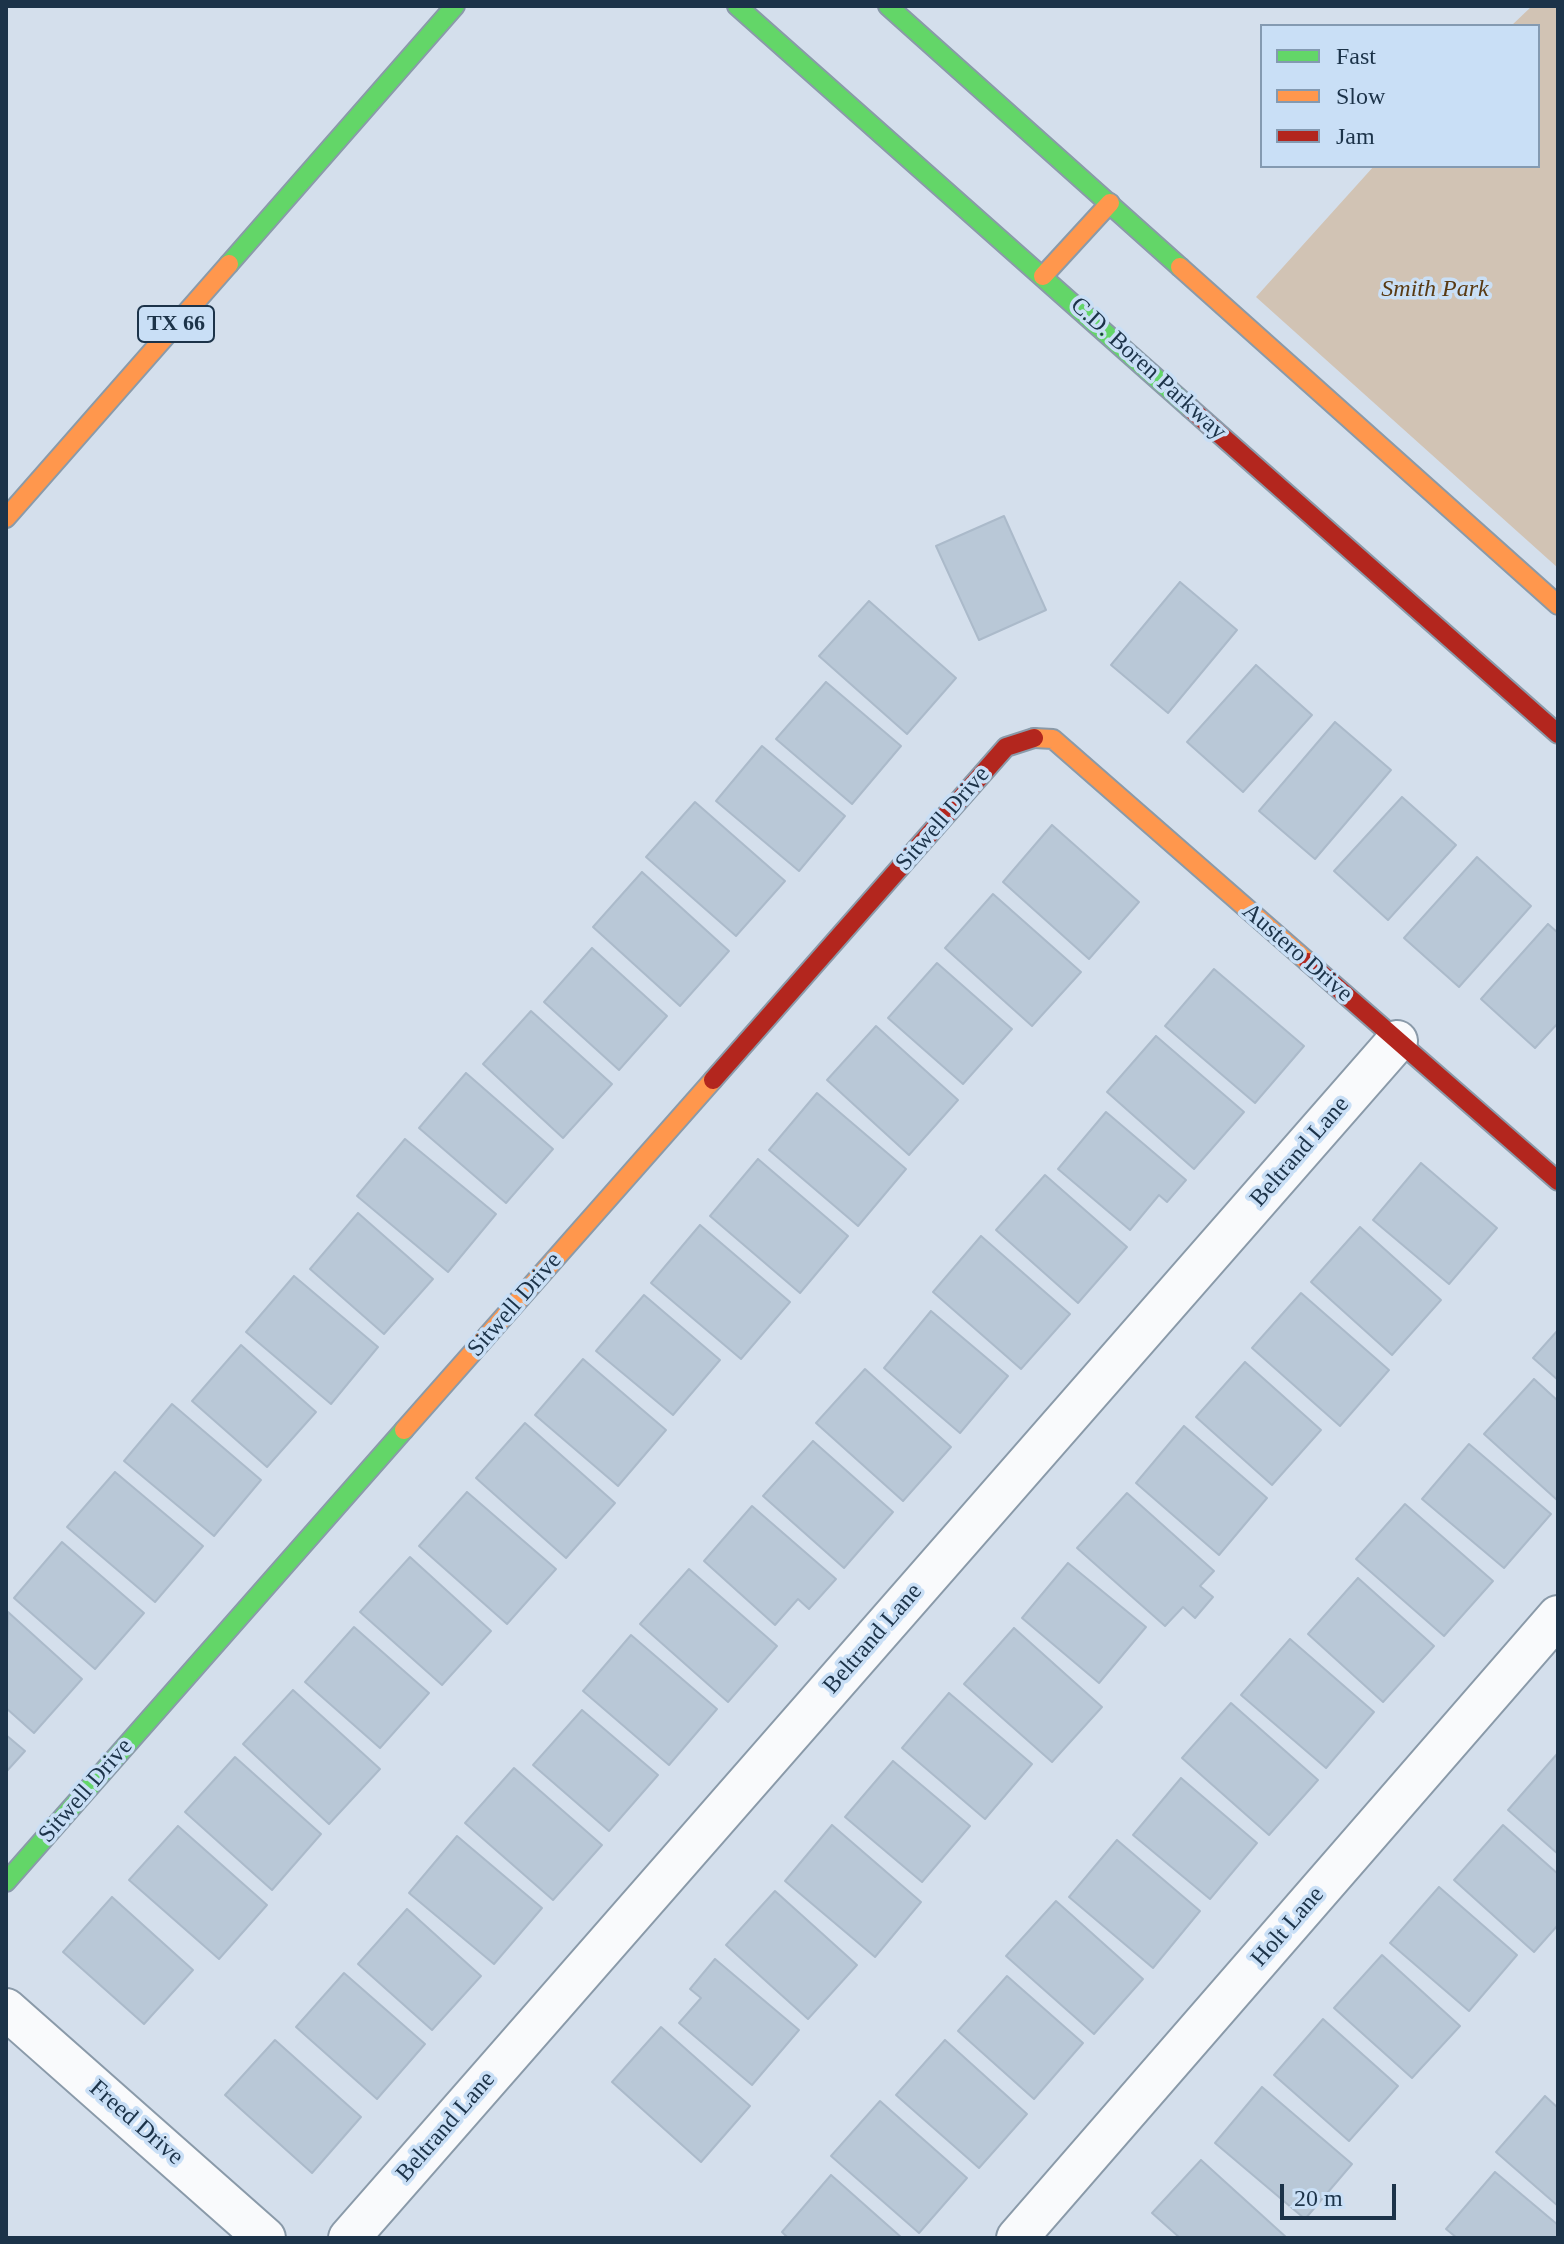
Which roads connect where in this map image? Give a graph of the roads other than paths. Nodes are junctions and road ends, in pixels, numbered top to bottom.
1 (455, 6) edge
2 (737, 6) edge
3 (888, 6) edge
4 (1110, 203) junction
5 (1043, 276) junction
6 (6, 518) edge
7 (1558, 605) edge
8 (1558, 734) edge
9 (1030, 738) joint
10 (1397, 1041) junction
11 (1558, 1181) edge
12 (1558, 1616) edge
13 (6, 1882) edge
14 (6, 2009) edge
15 (1035, 2232) edge
16 (265, 2238) edge
17 (349, 2238) edge

1 - 6 street, TX 66
2 - 5 street, C.D. Boren Parkway
3 - 4 street
4 - 5 street
4 - 7 street
5 - 8 street, C.D. Boren Parkway
9 - 10 street, Austero Drive
9 - 13 street, Sitwell Drive
10 - 11 street, Austero Drive
10 - 17 street, Beltrand Lane
12 - 15 street, Holt Lane
14 - 16 street, Freed Drive

